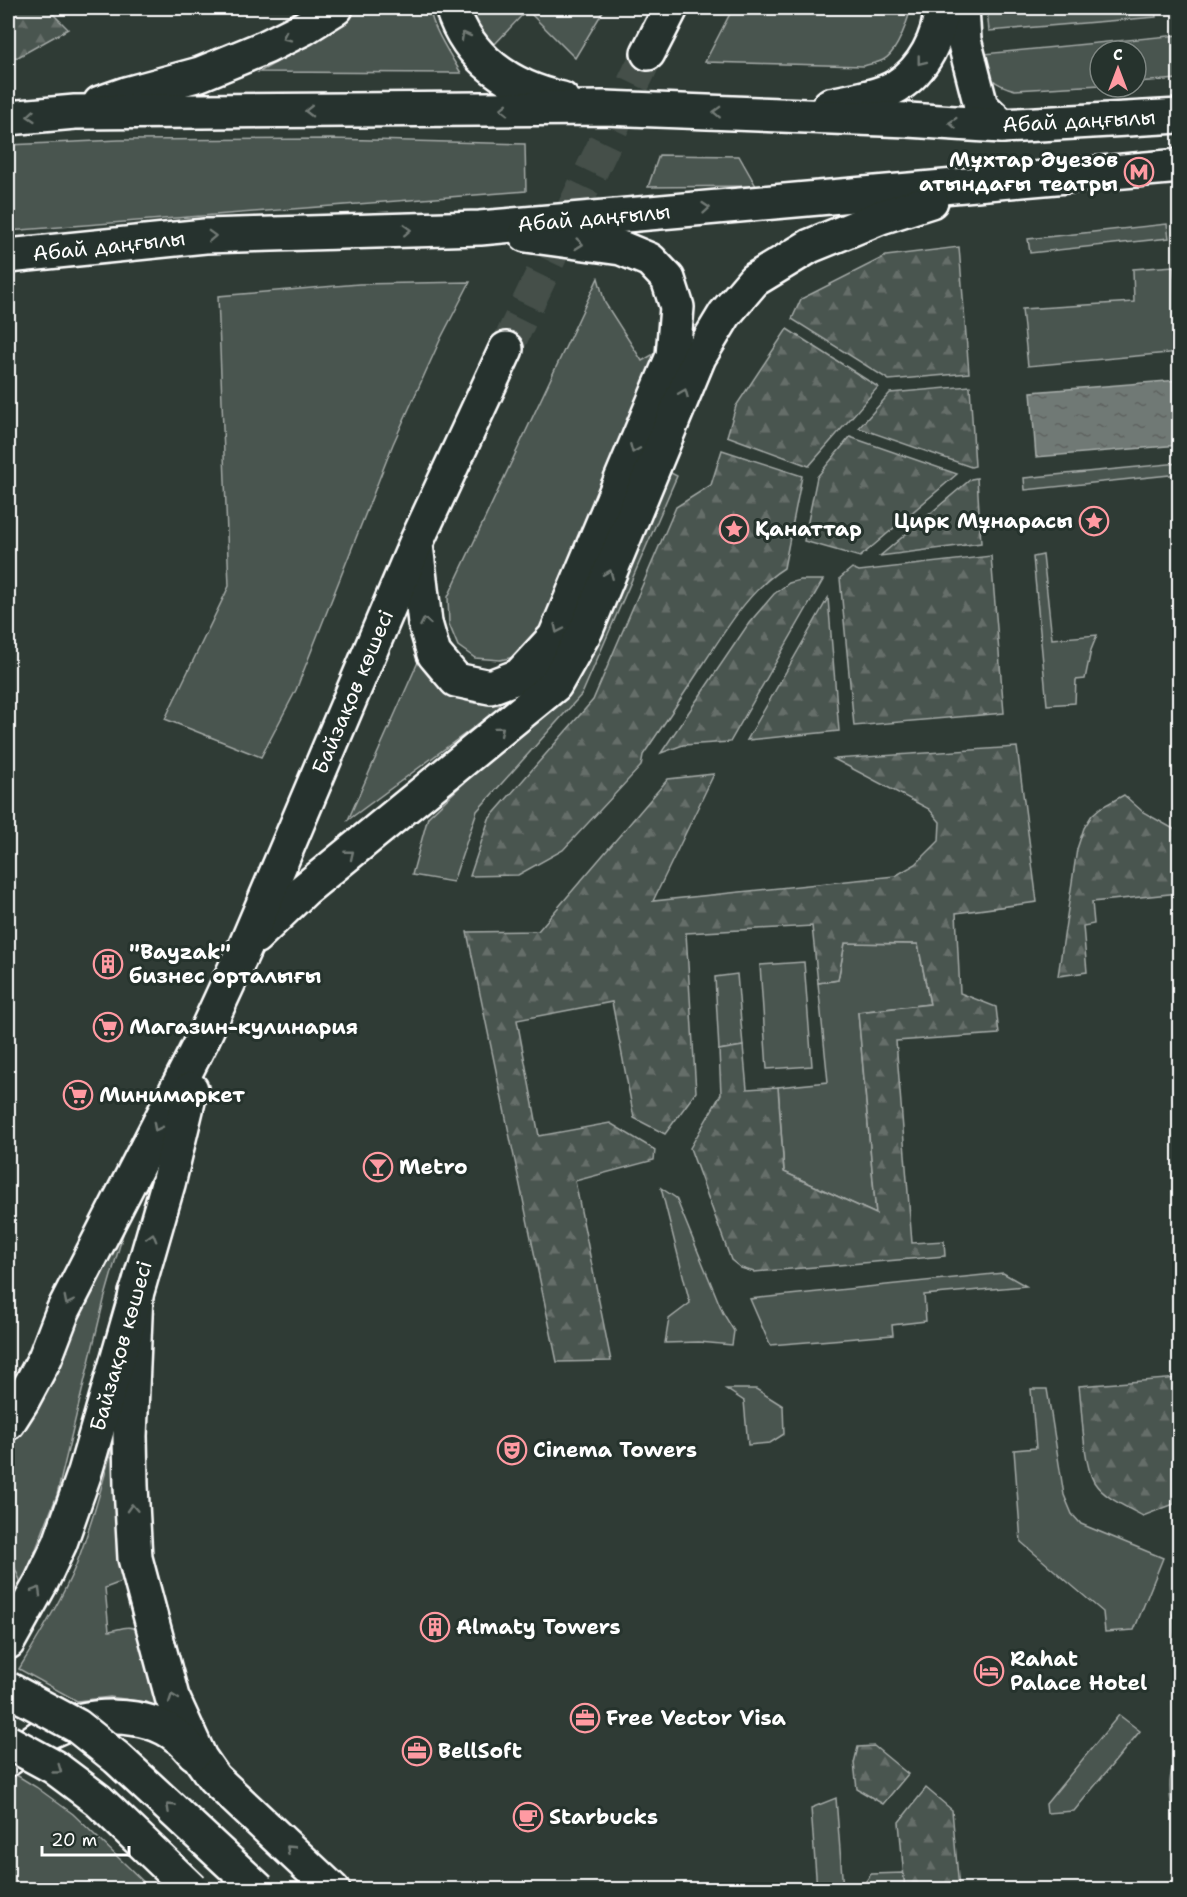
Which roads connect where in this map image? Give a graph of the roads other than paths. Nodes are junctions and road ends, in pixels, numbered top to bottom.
1 (452, 8) edge
2 (671, 8) edge
3 (941, 8) edge
4 (962, 8) edge
5 (334, 9) edge
6 (648, 53) tunnel mouth
7 (605, 108) junction
8 (75, 112) junction
9 (752, 113) junction
10 (1179, 116) edge
11 (8, 118) edge
12 (1002, 126) junction
13 (1179, 166) edge
14 (972, 185) junction
15 (480, 228) junction
16 (8, 256) edge
17 (506, 349) tunnel mouth
18 (416, 543) junction
19 (245, 946) junction
20 (203, 1038) junction
21 (136, 1293) junction
22 (8, 1423) edge
23 (8, 1642) edge
24 (8, 1689) edge
25 (8, 1742) edge
26 (200, 1758) junction
27 (8, 1759) edge
28 (192, 1890) edge
29 (259, 1890) edge
30 (333, 1890) edge

7 -> 1 main road
2 - 6 main road
3 -> 9 main road
4 - 12 main road
5 -> 8 main road
7 -> 8 main road, Абай даңғылы
9 -> 7 main road, Абай даңғылы
8 -> 11 main road, Абай даңғылы
12 -> 9 main road, Абай даңғылы
10 - 12 main road, Абай даңғылы
13 - 14 main road, Абай даңғылы
15 -> 14 main road, Абай даңғылы
19 -> 14 main road
16 -> 15 main road, Абай даңғылы
15 -> 18 main road
17 - 18 main road, Байзақов көшесі
18 - 19 main road, Байзақов көшесі
19 - 20 main road, Байзақов көшесі
21 -> 20 main road, Байзақов көшесі
20 -> 22 main road, Байзақов көшесі
23 -> 21 main road, Байзақов көшесі
26 -> 21 main road
29 -> 24 main road, bridge
25 -> 28 main road, bridge
26 - 27 main road
30 -> 26 main road

